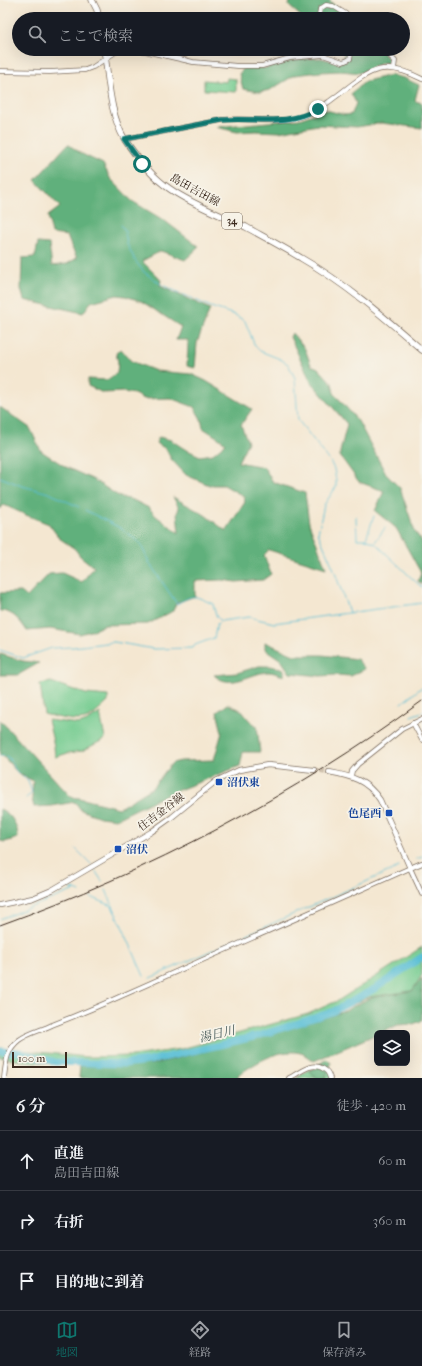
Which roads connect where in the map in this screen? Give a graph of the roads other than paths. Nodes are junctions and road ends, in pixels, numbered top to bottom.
1 (92, 0) edge
2 (97, 12) edge
3 (320, 12) edge
4 (343, 12) edge
5 (109, 56) edge
6 (167, 56) edge
7 (312, 56) edge
8 (326, 56) edge
9 (350, 56) edge
10 (390, 56) edge
11 (106, 58) junction
12 (394, 68) junction
13 (0, 71) edge
14 (422, 79) edge
15 (124, 139) junction
16 (422, 350) edge
17 (422, 718) edge
18 (413, 723) junction
19 (422, 740) edge
20 (314, 770) tunnel mouth
21 (329, 772) tunnel mouth
22 (350, 776) junction
23 (422, 863) edge
24 (410, 868) junction
25 (422, 894) edge
26 (0, 905) edge
27 (4, 1078) edge
28 (289, 1078) edge
29 (330, 1078) edge

1 - 2 main road
3 - 4 street
5 - 11 street
6 - 7 street
8 - 9 street
10 - 12 street
11 - 13 street
11 - 15 main road, 島田吉田線 / 34
12 - 14 street
12 - 15 street
15 - 16 main road, 島田吉田線 / 34
17 - 18 street
18 - 19 street
18 - 22 street
20 - 26 main road, 住吉金谷線
21 - 22 main road
22 - 24 main road
23 - 24 main road
24 - 25 street
24 - 27 street
28 - 29 street

